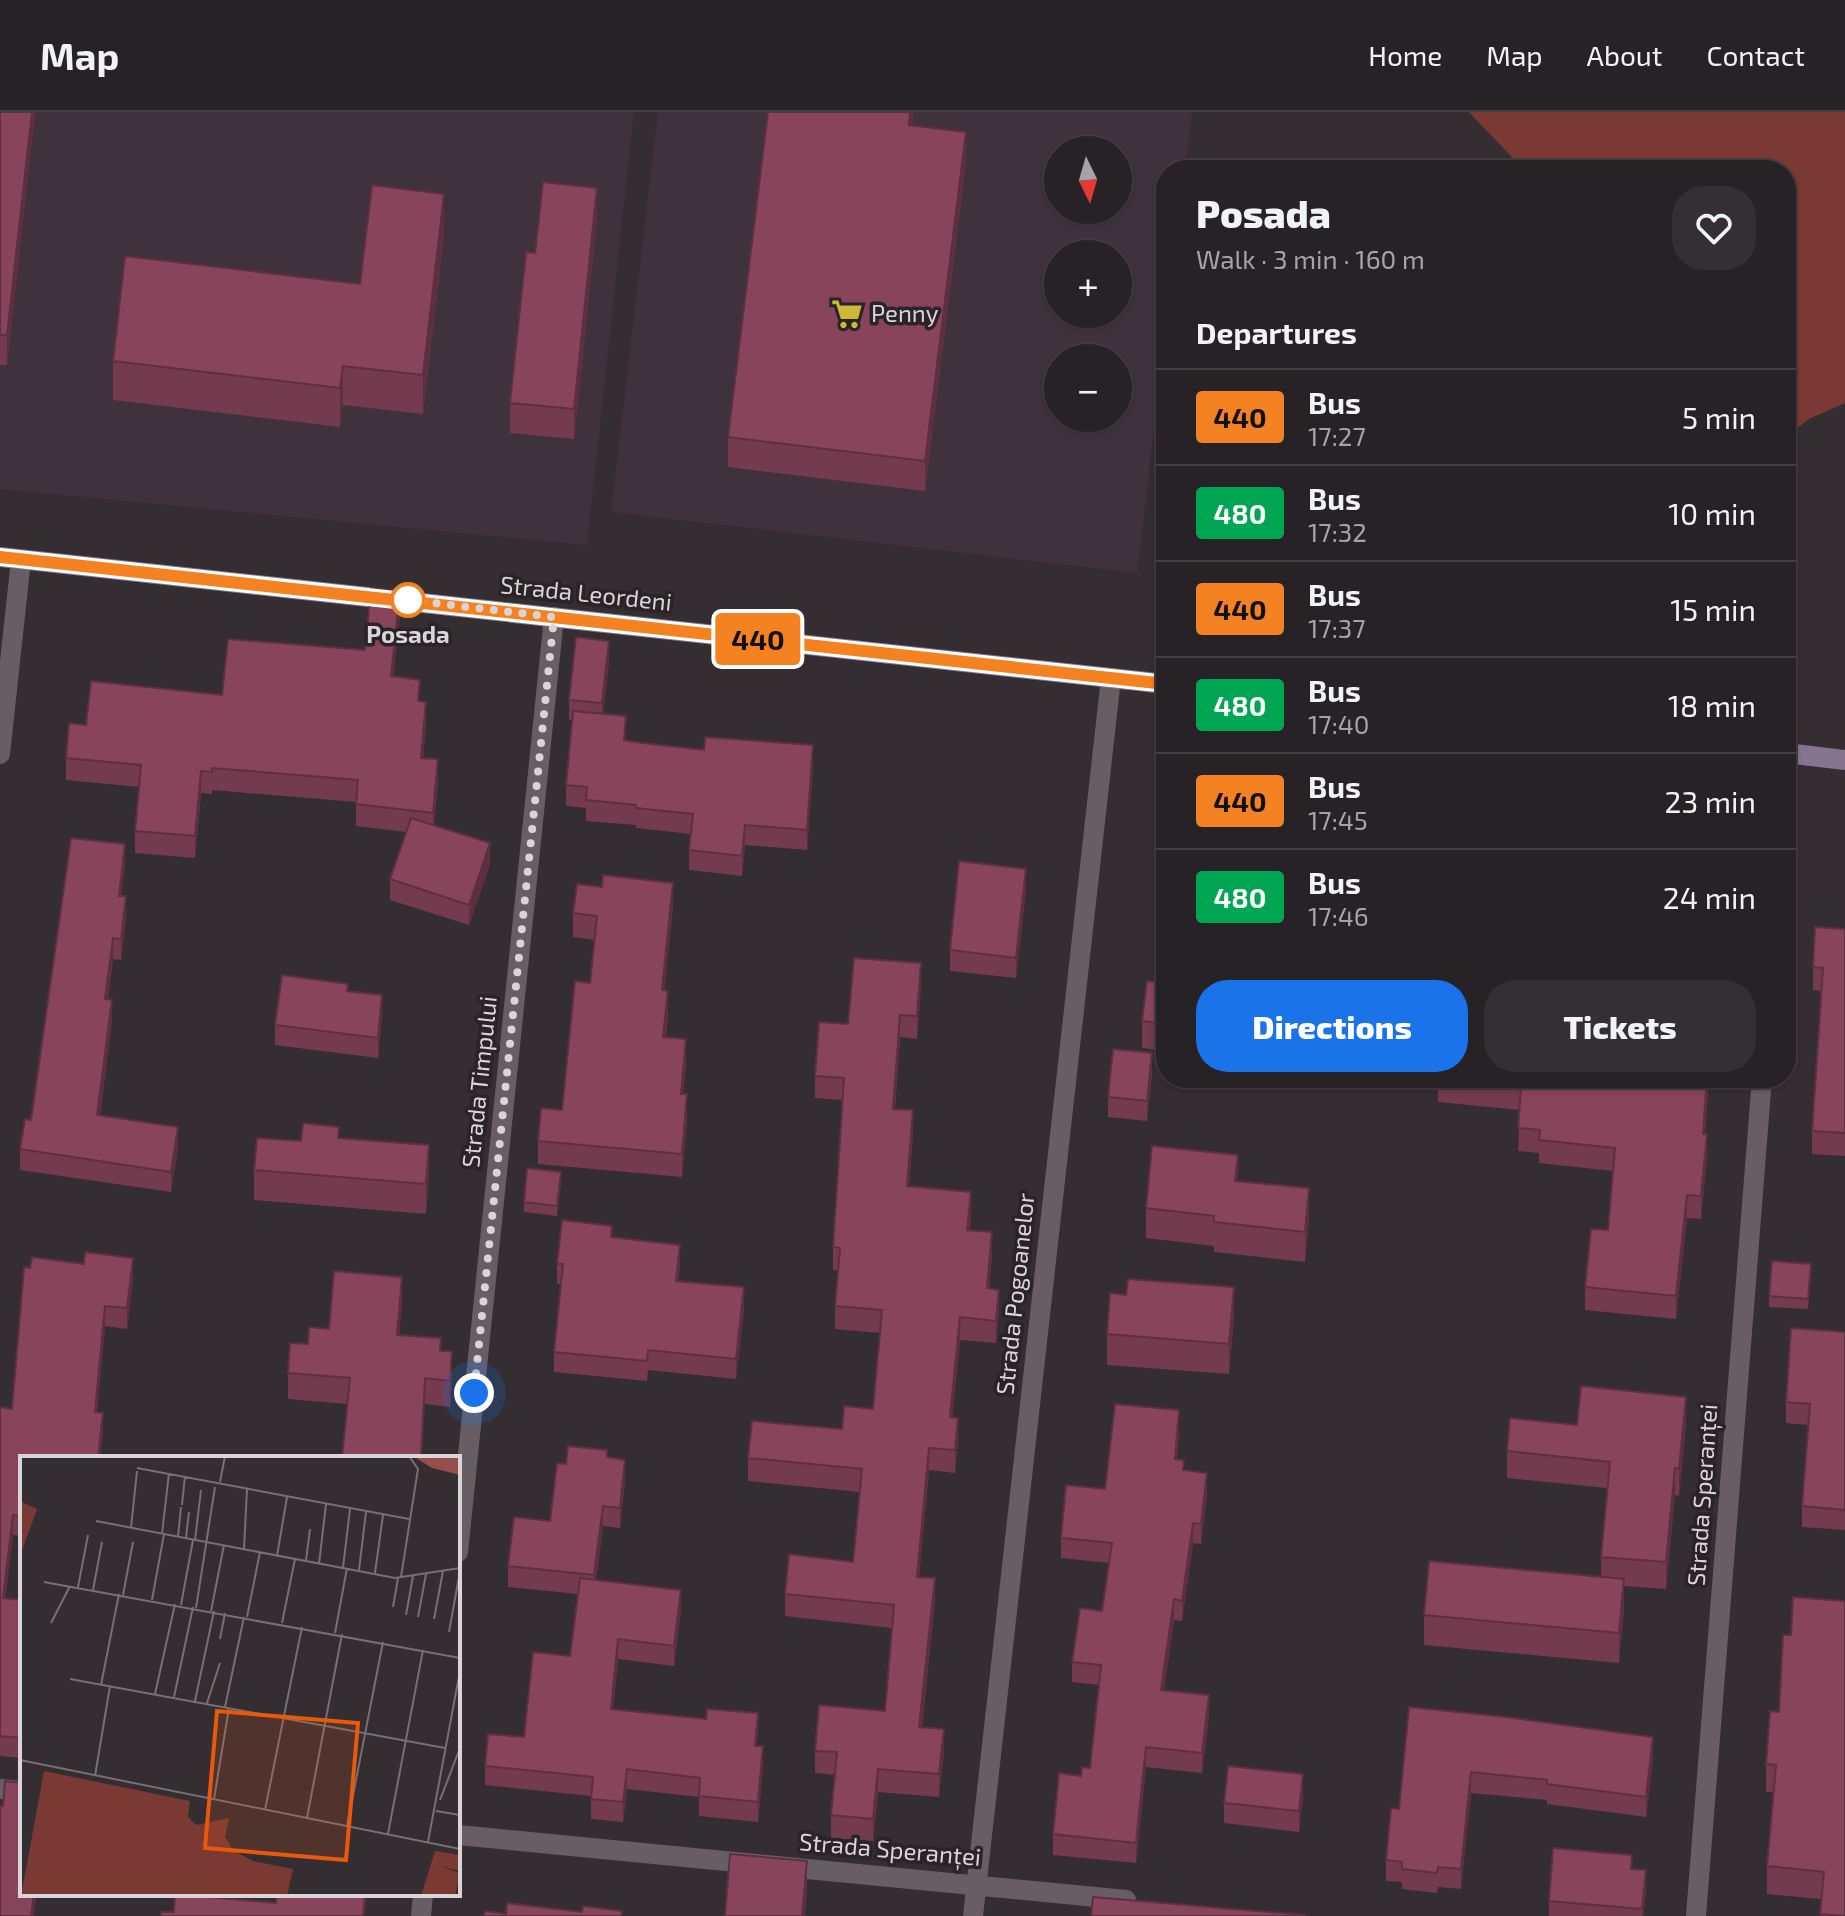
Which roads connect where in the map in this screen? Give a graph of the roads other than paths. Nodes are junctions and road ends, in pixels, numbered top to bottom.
1 (10, 558) edge
2 (554, 617) junction
3 (1111, 678) junction
4 (1156, 683) edge
5 (0, 754) edge
6 (1796, 755) edge
7 (1845, 760) edge
8 (1761, 1088) edge
9 (460, 1533) edge
10 (0, 1789) edge
11 (20, 1791) edge
12 (460, 1835) edge
13 (976, 1884) junction
14 (423, 1896) edge
15 (1146, 1902) edge
16 (421, 1916) edge
17 (973, 1916) edge
18 (1696, 1916) edge

1 - 2 main road, Strada Leordeni
1 - 5 street
2 - 3 main road, Strada Leordeni
2 - 9 street, Strada Timpului
3 - 4 main road, Strada Leordeni
3 - 13 street, Strada Pogoanelor
6 - 7 main road
8 - 18 street, Strada Speranței
10 - 11 street
12 - 13 street, Strada Speranței
13 - 15 street, Strada Speranței
13 - 17 street, Strada Pogoanelor
14 - 16 street

